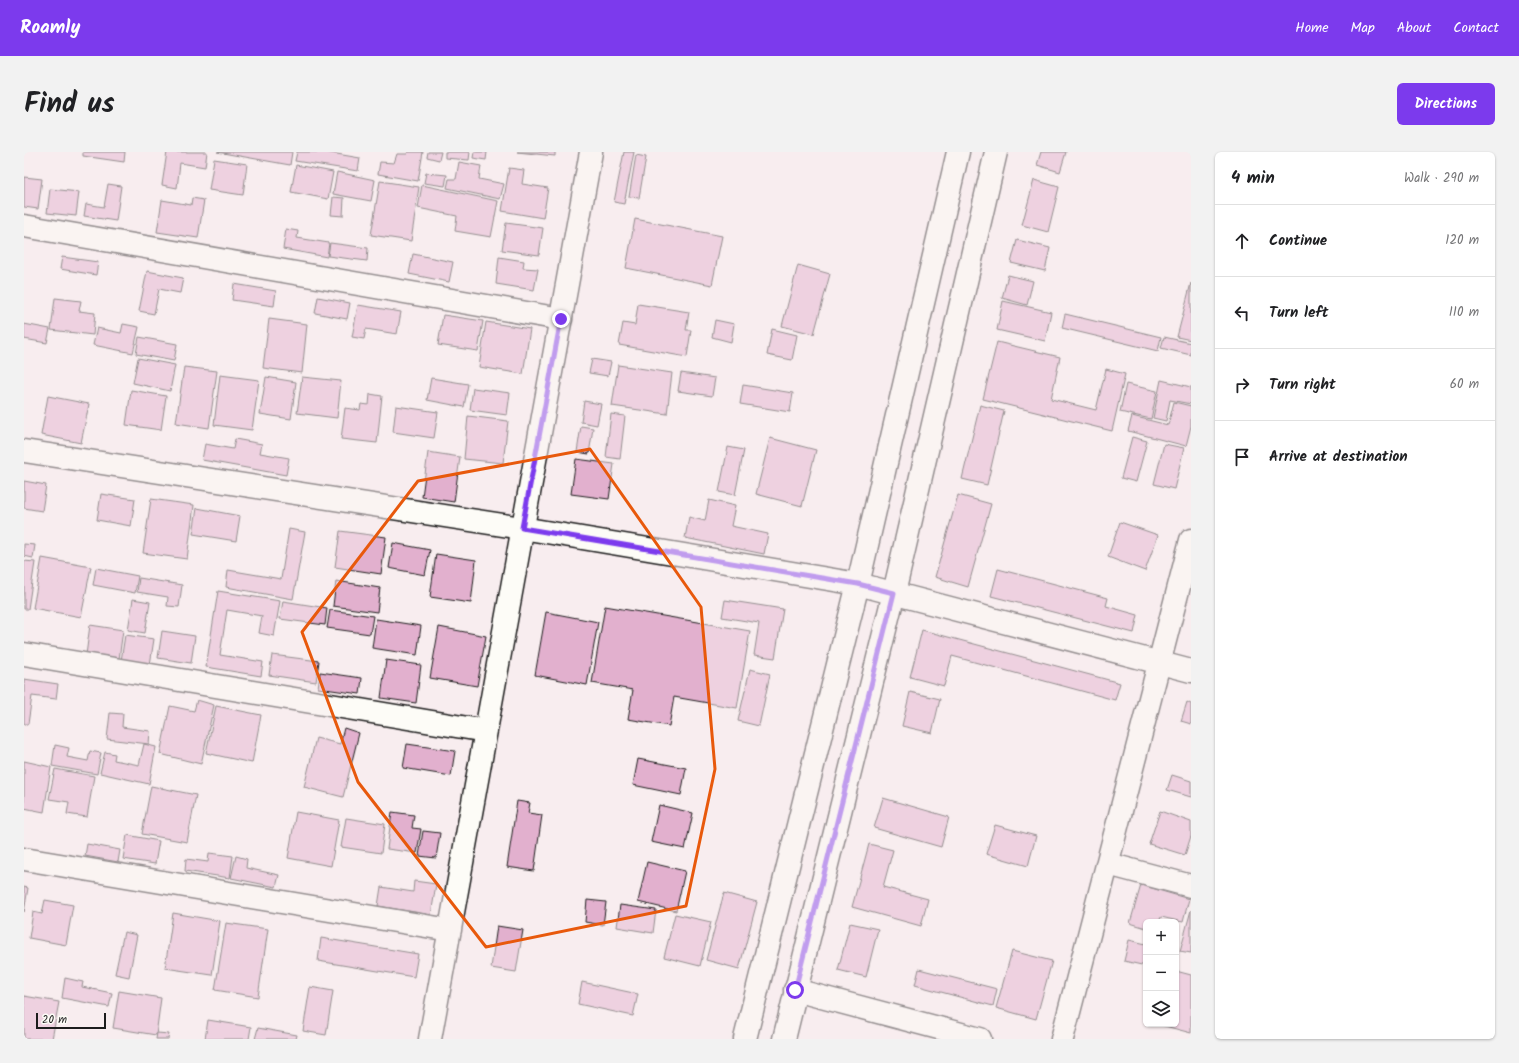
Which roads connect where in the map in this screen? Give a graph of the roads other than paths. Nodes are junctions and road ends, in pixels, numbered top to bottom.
1 (591, 152) edge
2 (958, 152) edge
3 (996, 152) edge
4 (24, 226) edge
5 (561, 319) junction
6 (24, 451) edge
7 (522, 528) junction
8 (1191, 540) edge
9 (858, 584) junction
10 (894, 593) junction
11 (24, 654) edge
12 (1159, 663) junction
13 (1191, 671) edge
14 (486, 731) junction
15 (24, 859) edge
16 (1108, 864) junction
17 (1191, 886) edge
18 (450, 930) junction
19 (795, 990) junction
20 (430, 1039) edge
21 (745, 1039) edge
22 (784, 1039) edge
23 (980, 1039) edge
24 (1062, 1039) edge

1 - 5 street
2 - 9 street
3 - 10 street
4 - 5 street
5 - 7 street
6 - 7 street
7 - 9 street
7 - 14 street
8 - 12 street
9 - 10 street
9 - 21 street
10 - 12 street
10 - 19 street
11 - 14 street
12 - 13 street
12 - 16 street
14 - 18 street
15 - 18 street
16 - 17 street
16 - 24 street
18 - 20 street
19 - 22 street
19 - 23 street

